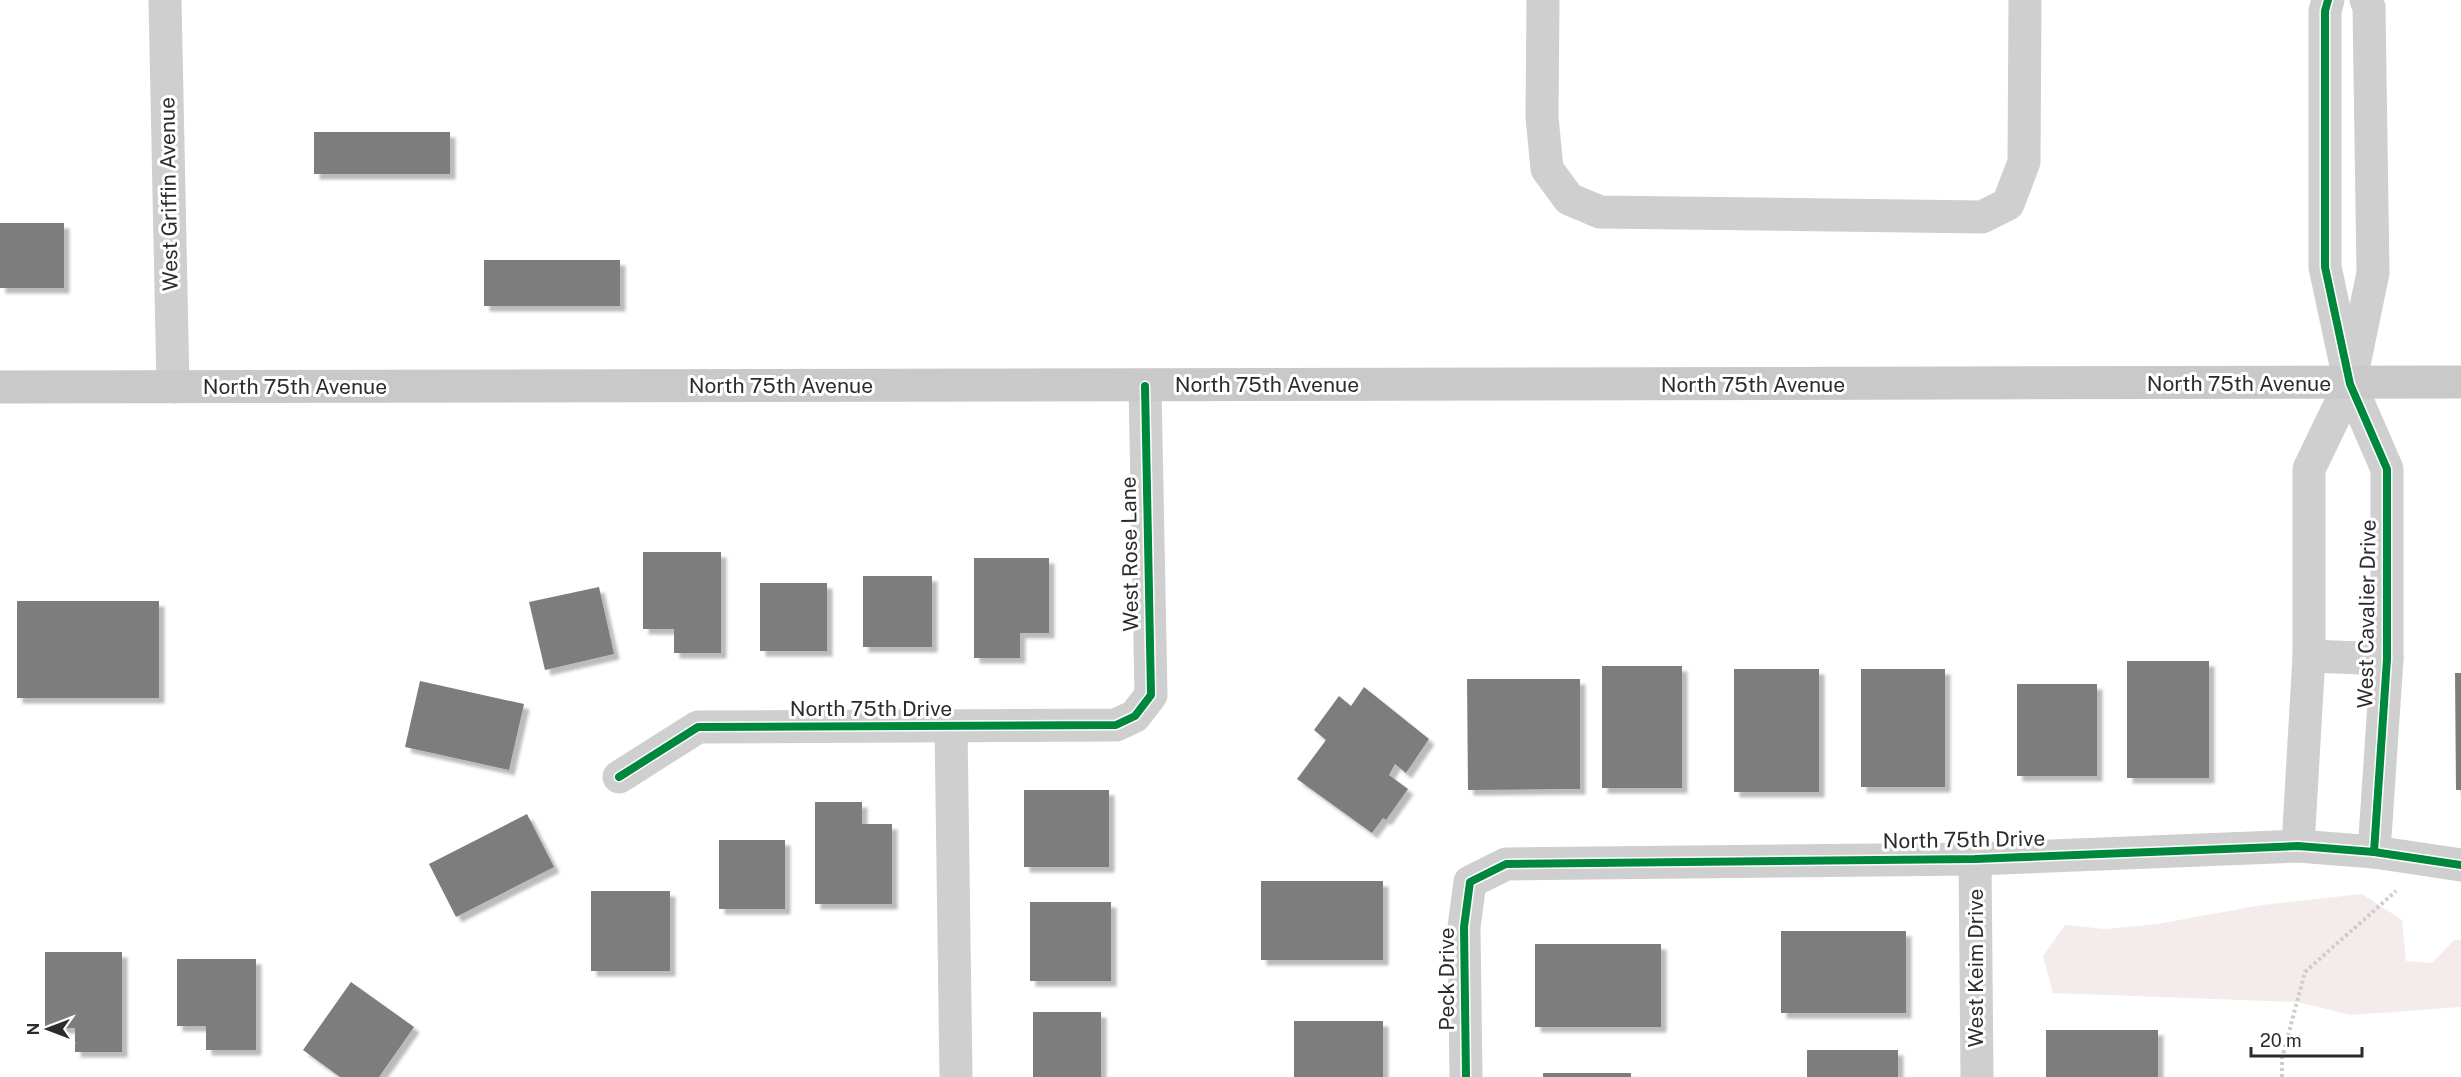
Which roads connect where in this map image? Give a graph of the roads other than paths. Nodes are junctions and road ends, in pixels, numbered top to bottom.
1 (165, 0) edge
2 (1543, 0) edge
3 (2025, 0) edge
4 (2328, 0) edge
5 (2366, 0) edge
6 (2461, 382) edge
7 (2350, 384) junction
8 (1144, 386) junction
9 (0, 387) edge
10 (173, 387) junction
11 (2309, 656) junction
12 (2387, 659) junction
13 (1135, 716) joint
14 (951, 727) junction
15 (619, 777) dead end
16 (2298, 846) junction
17 (2374, 852) junction
18 (1975, 859) junction
19 (2461, 866) edge
20 (1470, 882) joint
21 (956, 1077) edge
22 (1466, 1077) edge
23 (1977, 1077) edge

1 - 10 street, West Griffin Avenue
2 - 3 street
4 - 7 street, West Cavalier Drive
5 - 7 street
6 - 7 main road, North 75th Avenue
7 - 8 main road, North 75th Avenue
7 - 11 street
7 - 12 street, West Cavalier Drive
8 - 10 main road, North 75th Avenue
8 - 13 street, West Rose Lane
9 - 10 main road, North 75th Avenue
11 - 12 street
11 - 16 street
12 - 17 street, West Cavalier Drive
13 - 14 street, North 75th Drive
14 - 15 street, North 75th Drive
14 - 21 street
16 - 17 street, North 75th Drive
16 - 18 street, North 75th Drive
17 - 19 street, North 75th Drive
18 - 20 street, North 75th Drive
18 - 23 street, West Keim Drive
20 - 22 street, Peck Drive

